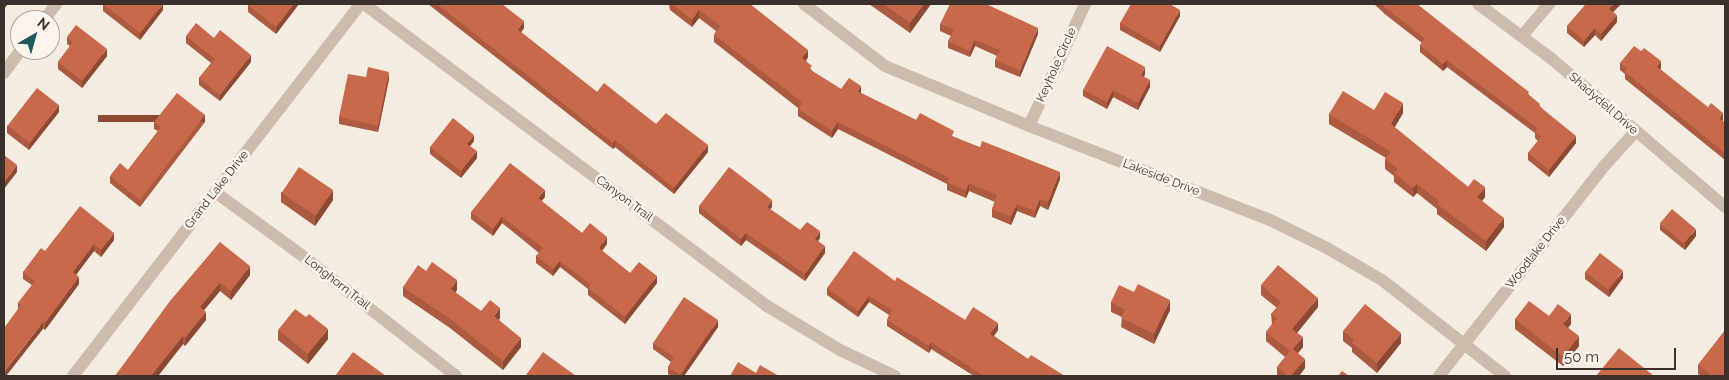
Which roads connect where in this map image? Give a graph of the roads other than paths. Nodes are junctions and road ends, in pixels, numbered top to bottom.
1 (362, 4) edge
2 (804, 4) edge
3 (1084, 4) edge
4 (1478, 4) edge
5 (1549, 4) edge
6 (1522, 36) junction
7 (14, 60) edge
8 (4, 73) edge
9 (1029, 126) junction
10 (1635, 132) junction
11 (215, 192) junction
12 (1725, 207) edge
13 (1465, 343) junction
14 (73, 376) edge
15 (456, 376) edge
16 (895, 376) edge
17 (1439, 376) edge
18 (1505, 376) edge

1 - 11 street, Grand Lake Drive
1 - 16 street, Canyon Trail
2 - 9 street, Lakeside Drive
3 - 9 street, Keyhole Circle
4 - 6 street, Shadydell Drive
5 - 6 street
6 - 10 street, Shadydell Drive
7 - 8 street
9 - 13 street, Lakeside Drive
10 - 12 street, Shadydell Drive
10 - 13 street, Woodlake Drive
11 - 14 street, Grand Lake Drive
11 - 15 street, Longhorn Trail
13 - 17 street, Woodlake Drive
13 - 18 street, Lakeside Drive

